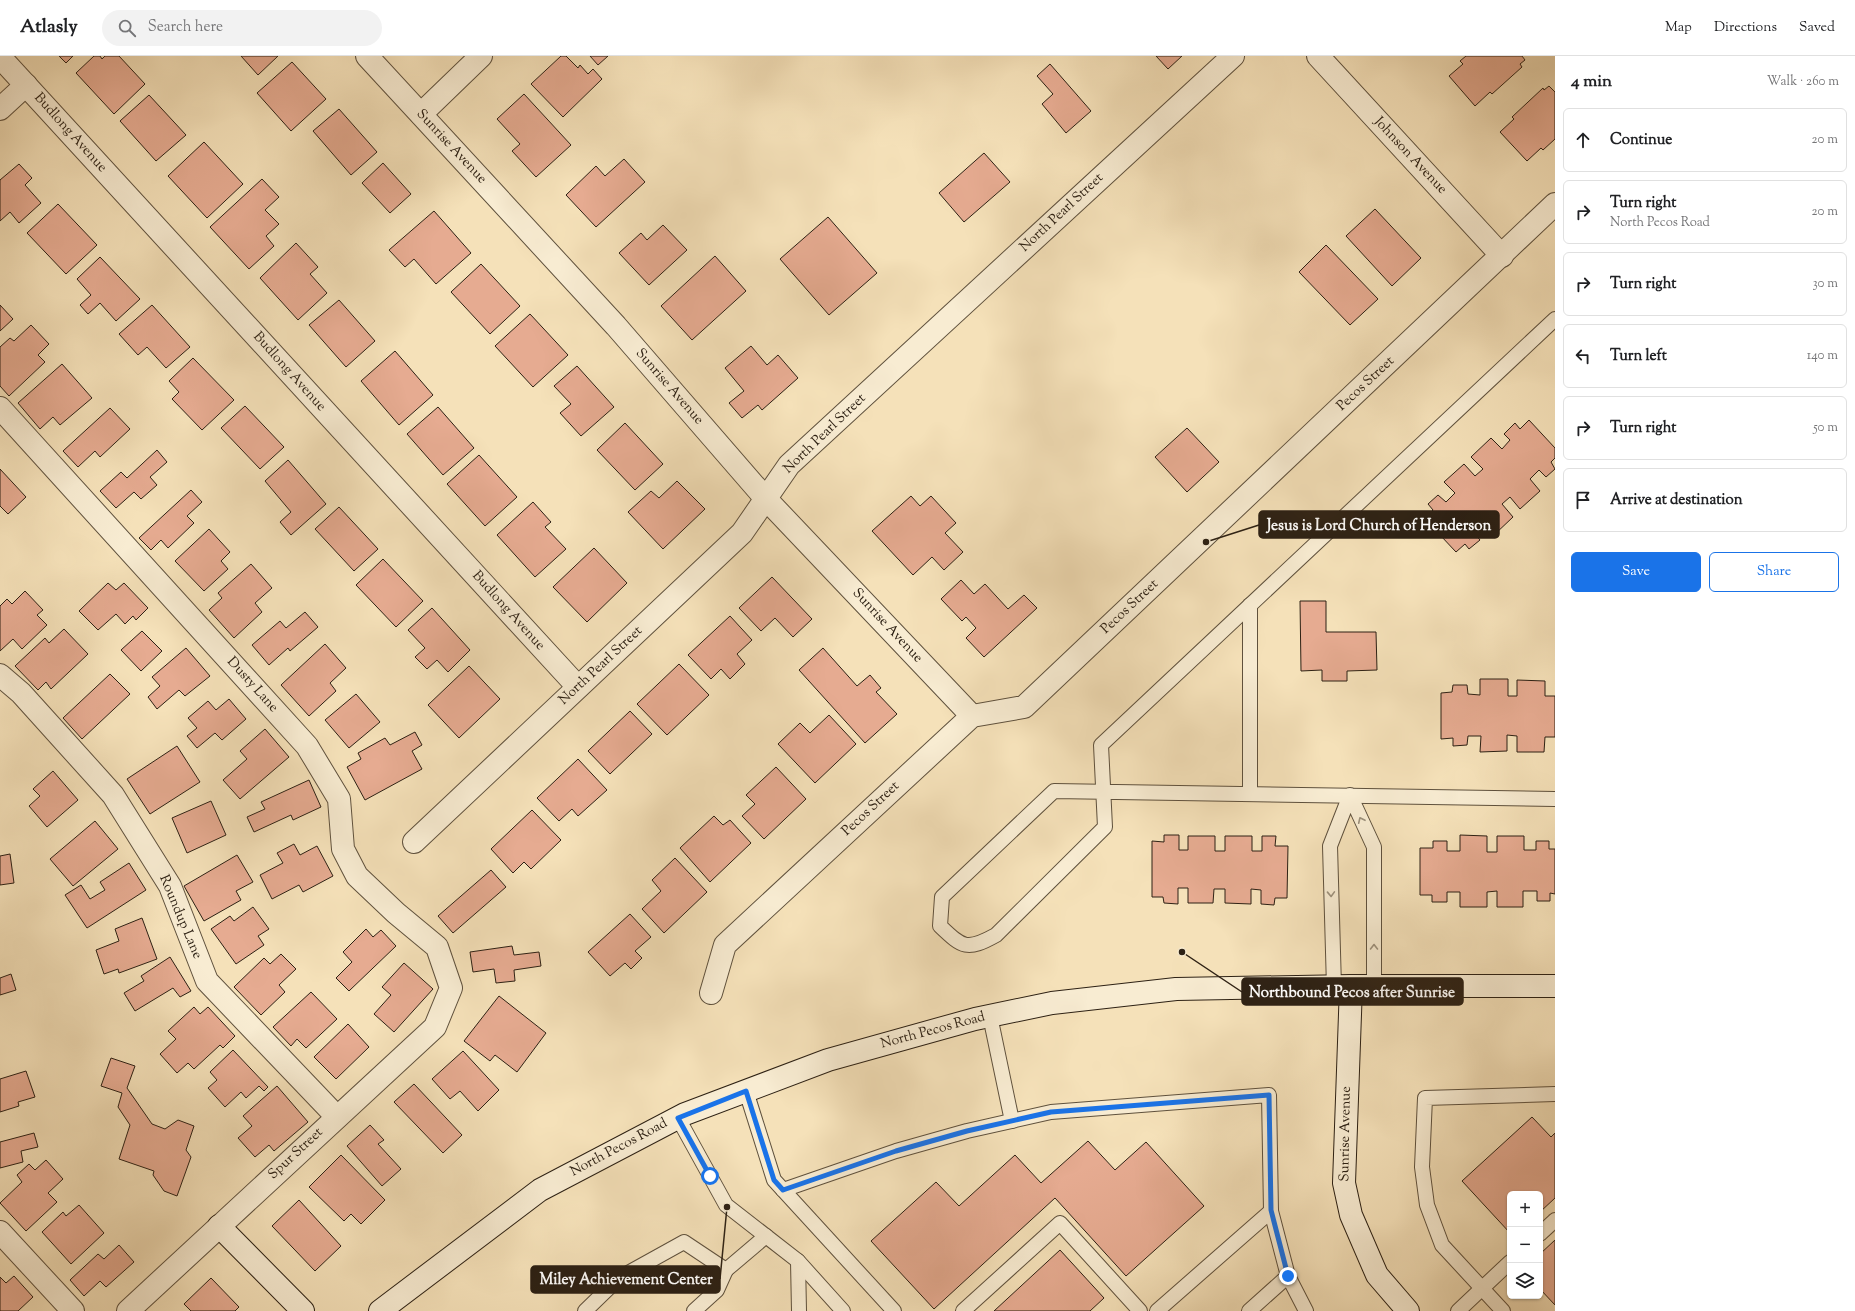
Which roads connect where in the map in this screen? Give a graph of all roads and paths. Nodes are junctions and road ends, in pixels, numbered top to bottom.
1 (368, 56) edge
2 (481, 56) edge
3 (1233, 56) edge
4 (1318, 56) edge
5 (0, 57) edge
6 (26, 85) junction
7 (0, 109) edge
8 (421, 114) junction
9 (1555, 204) edge
10 (1502, 256) junction
11 (1555, 319) edge
12 (0, 408) edge
13 (766, 498) junction
14 (1250, 605) junction
15 (0, 675) edge
16 (578, 687) junction
17 (972, 716) junction
18 (1103, 792) junction
19 (1250, 794) junction
20 (1350, 795) junction
21 (1555, 799) edge
22 (414, 842) dead end
23 (1343, 986) junction
24 (1374, 986) junction
25 (1555, 986) edge
26 (451, 988) joint
27 (711, 993) dead end
28 (990, 1016) junction
29 (746, 1091) junction
30 (1555, 1094) edge
31 (337, 1117) junction
32 (678, 1118) junction
33 (1012, 1121) junction
34 (783, 1190) junction
35 (1271, 1210) junction
36 (1555, 1220) edge
37 (219, 1226) junction
38 (1543, 1231) edge
39 (0, 1232) edge
40 (766, 1236) junction
41 (798, 1261) junction
42 (1509, 1263) edge
43 (726, 1270) junction
44 (1288, 1276) junction
45 (1482, 1288) junction
46 (73, 1311) edge
47 (128, 1311) edge
48 (303, 1311) edge
49 (380, 1311) edge
50 (585, 1311) edge
51 (694, 1311) edge
52 (799, 1311) edge
53 (843, 1311) edge
54 (894, 1311) edge
55 (963, 1311) edge
56 (1140, 1311) edge
57 (1157, 1311) edge
58 (1248, 1311) edge
59 (1306, 1311) edge
60 (1408, 1311) edge
61 (1458, 1311) edge
62 (1503, 1311) edge

1 - 8 street, Sunrise Avenue
2 - 8 street
3 - 13 street, North Pearl Street
4 - 10 street, Johnson Avenue
5 - 6 street, Budlong Avenue
6 - 7 street
6 - 16 street, Budlong Avenue
8 - 13 street, Sunrise Avenue
9 - 10 street, Pecos Street
10 - 17 street, Pecos Street
11 - 14 lane
12 - 26 street, Dusty Lane
13 - 16 street, North Pearl Street
13 - 17 street, Sunrise Avenue
14 - 18 lane
14 - 19 lane
15 - 31 street, Roundup Lane
16 - 22 street, North Pearl Street
17 - 27 street, Pecos Street
18 - 18 lane
18 - 19 lane
19 - 20 lane
20 - 21 lane
20 -> 23 lane
24 -> 20 lane
23 - 24 street, North Pecos Road
23 - 28 street, North Pecos Road
23 - 60 street, Sunrise Avenue
24 - 25 street, North Pecos Road
26 - 31 street, Spur Street
28 - 29 street, North Pecos Road
28 - 33 lane
29 - 32 street, North Pecos Road
29 - 34 lane
30 - 45 lane
31 - 37 street, Spur Street
32 - 40 lane
32 - 49 street, North Pecos Road
33 - 34 lane
33 - 35 lane
34 - 54 lane
35 - 44 lane
35 - 57 lane
36 - 38 lane
37 - 47 street, Spur Street
37 - 48 street
39 - 46 street
40 - 41 lane
40 - 43 lane
41 - 52 lane
41 - 53 lane
42 - 45 lane
43 - 50 lane
43 - 51 lane
44 - 58 lane
44 - 59 lane
45 - 61 lane
45 - 62 lane
55 - 56 lane

